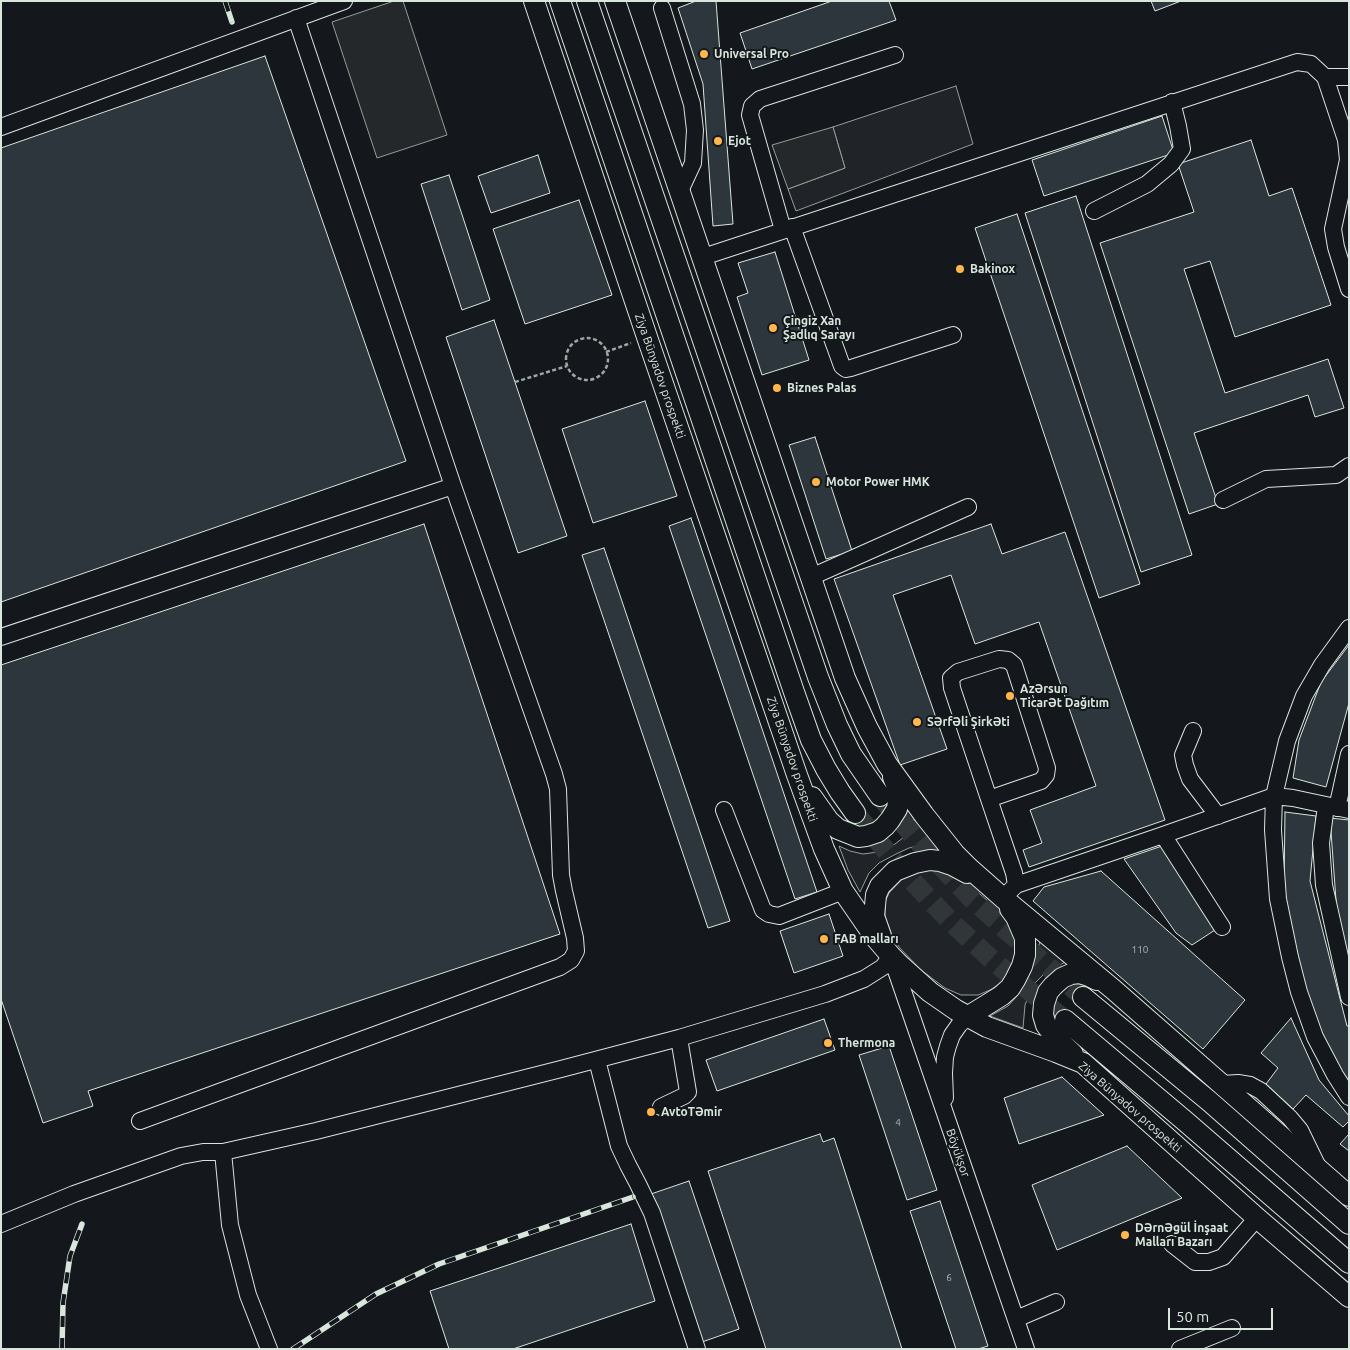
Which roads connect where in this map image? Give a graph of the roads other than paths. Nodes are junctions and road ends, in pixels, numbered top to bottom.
1 (344, 1) edge
2 (534, 1) edge
3 (560, 1) edge
4 (587, 1) edge
5 (616, 1) edge
6 (662, 8) dead end
7 (296, 18) junction
8 (895, 55) dead end
9 (1326, 77) junction
10 (1349, 77) edge
11 (1172, 102) junction
12 (1, 127) edge
13 (680, 191) junction
14 (1094, 211) dead end
15 (787, 228) junction
16 (703, 257) junction
17 (1349, 288) edge
18 (954, 334) dead end
19 (1349, 466) edge
20 (453, 486) junction
21 (1223, 500) dead end
22 (968, 507) dead end
23 (811, 577) junction
24 (1349, 628) edge
25 (1, 637) edge
26 (1193, 731) dead end
27 (1349, 754) edge
28 (887, 764) junction
29 (797, 775) junction
30 (880, 796) tunnel mouth
31 (1274, 796) junction
32 (988, 799) junction
33 (1337, 808) edge
34 (724, 810) dead end
35 (855, 813) tunnel mouth
36 (1218, 816) junction
37 (1163, 835) junction
38 (843, 891) junction
39 (1010, 892) junction
40 (1222, 927) dead end
41 (891, 956) junction
42 (1114, 990) junction
43 (1083, 997) tunnel mouth
44 (1349, 998) edge
45 (967, 1017) junction
46 (1065, 1020) tunnel mouth
47 (678, 1038) junction
48 (597, 1060) junction
49 (1083, 1063) junction
50 (1349, 1097) edge
51 (661, 1107) dead end
52 (140, 1121) dead end
53 (948, 1125) junction
54 (223, 1152) junction
55 (1349, 1196) edge
56 (1256, 1218) junction
57 (1, 1224) edge
58 (1349, 1224) edge
59 (1172, 1244) dead end
60 (1349, 1263) edge
61 (1349, 1298) edge
62 (1056, 1302) dead end
63 (1016, 1319) junction
64 (1232, 1328) dead end
65 (269, 1349) edge
66 (697, 1349) edge
67 (1026, 1349) edge
68 (1180, 1349) edge

1 - 7 street
2 - 29 main road, Ziya Bünyadov prospekti
3 - 35 main road, Ziya Bünyadov prospekti
4 - 30 main road
5 - 13 main road
6 - 13 street
7 - 12 street
7 - 20 street
8 - 15 street
9 - 10 street
9 - 11 street
9 - 17 street
11 - 14 street
11 - 15 street
13 - 16 main road
15 - 16 street
15 - 18 street
16 - 23 main road
19 - 21 street
20 - 25 street
20 - 52 street
22 - 23 street
23 - 28 main road
24 - 31 street
26 - 36 street
27 - 33 street
28 - 29 main road
28 - 39 main road
29 - 38 main road, Ziya Bünyadov prospekti
31 - 33 street
31 - 36 street
31 - 50 street
32 - 32 street
32 - 39 street
33 - 44 street
34 - 38 street
36 - 37 street
37 - 39 street
37 - 40 street
38 - 41 main road, Ziya Bünyadov prospekti
39 - 41 main road
39 - 42 main road
39 - 45 main road
41 - 45 main road, Ziya Bünyadov prospekti
41 - 47 street
41 - 53 street, Böyükşor
42 - 49 main road
42 - 55 main road
43 - 58 main road
45 - 49 main road, Ziya Bünyadov prospekti
45 - 53 street
46 - 60 main road, Ziya Bünyadov prospekti
47 - 48 street
47 - 51 street
48 - 54 street
48 - 66 street
49 - 56 main road, Ziya Bünyadov prospekti
53 - 63 street, Böyükşor
54 - 57 street
54 - 65 street
56 - 59 street
56 - 61 main road, Ziya Bünyadov prospekti
62 - 63 street
63 - 67 street, Böyükşor
64 - 68 street

